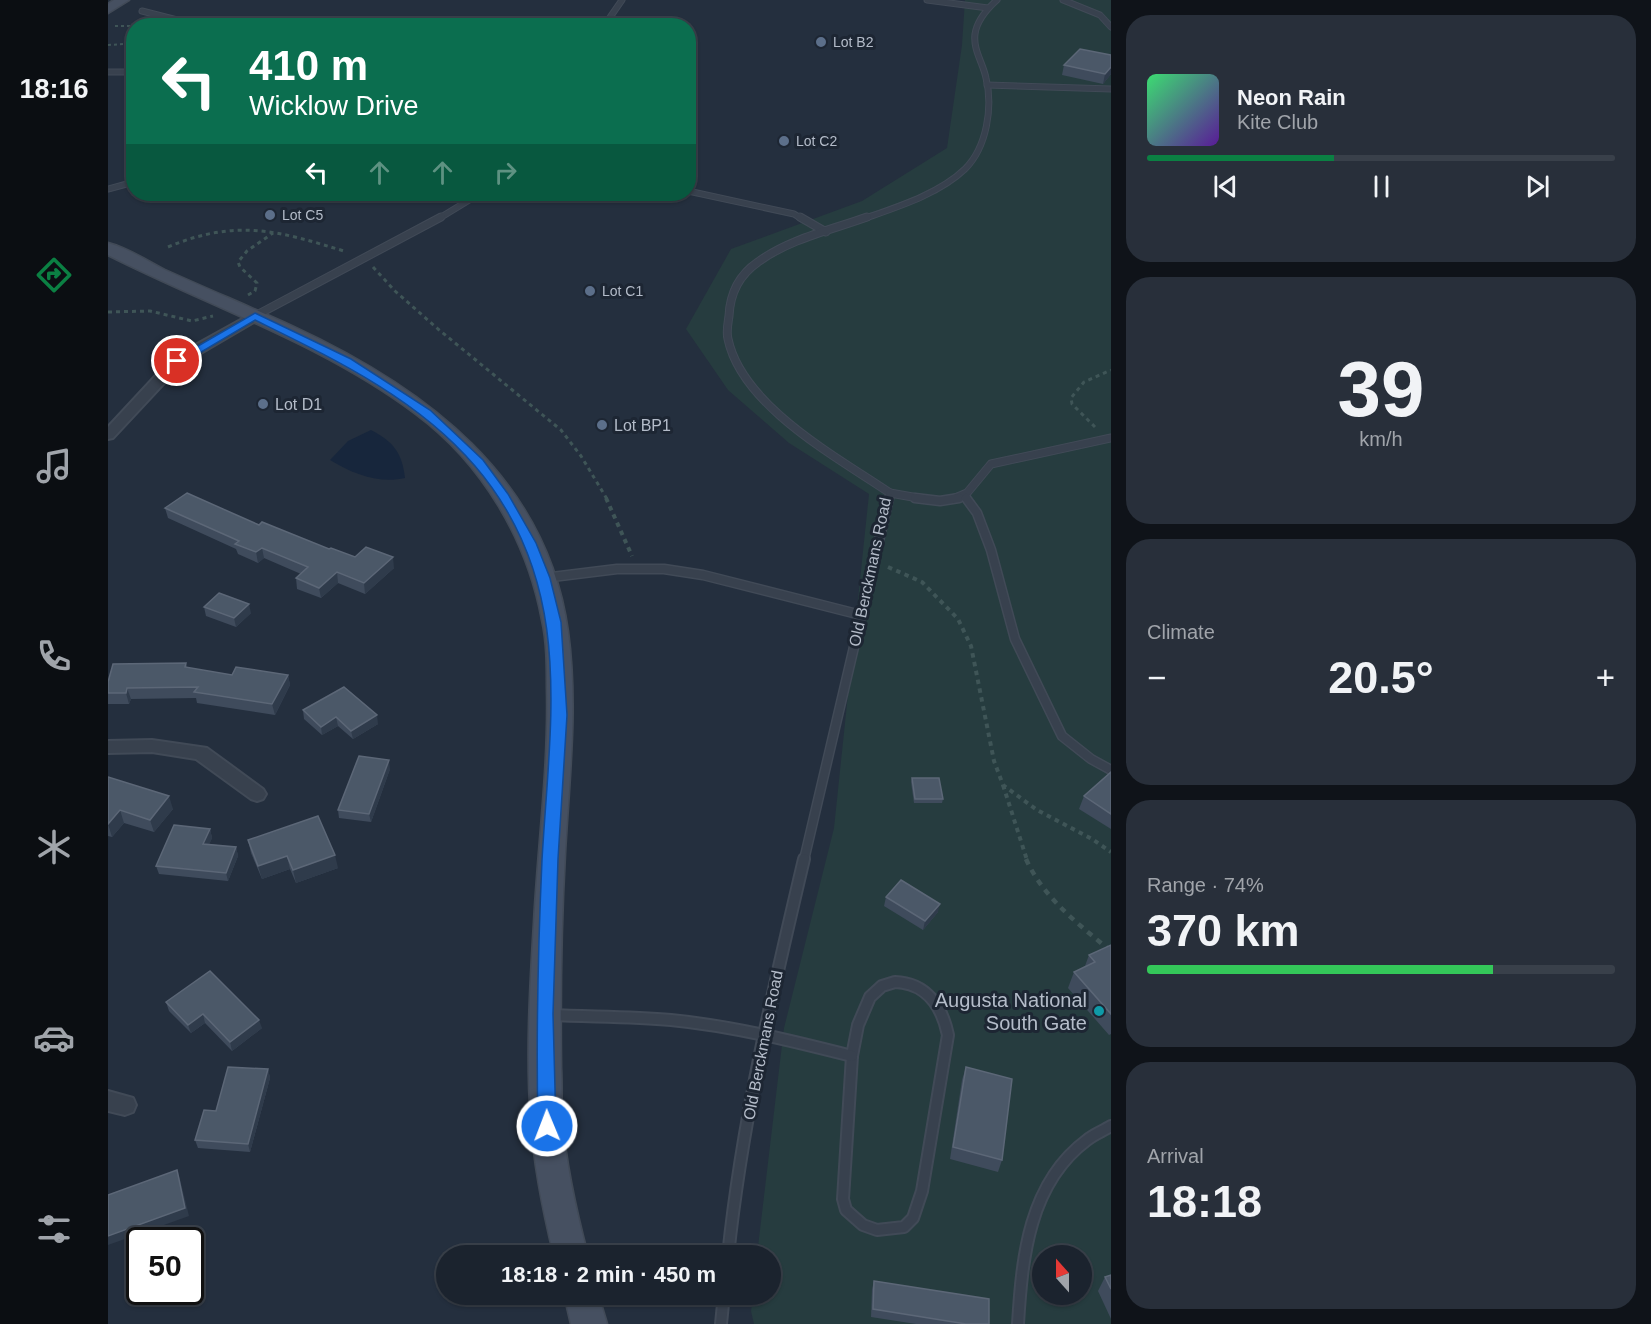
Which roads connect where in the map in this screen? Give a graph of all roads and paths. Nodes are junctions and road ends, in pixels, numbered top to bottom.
1 (123, 0) edge
2 (622, 0) edge
3 (927, 0) edge
4 (997, 0) edge
5 (1063, 0) edge
6 (988, 8) junction
7 (108, 9) edge
8 (142, 11) dead end
9 (170, 18) edge
10 (610, 18) edge
11 (115, 26) dead end
12 (126, 26) edge
13 (1111, 27) edge
14 (126, 42) edge
15 (108, 45) edge
16 (108, 72) edge
17 (126, 72) edge
18 (987, 85) junction
19 (1111, 89) edge
20 (126, 185) edge
21 (108, 189) edge
22 (696, 193) edge
23 (467, 201) edge
24 (826, 232) junction
25 (273, 233) junction
26 (168, 247) dead end
27 (108, 248) edge
28 (365, 258) junction
29 (251, 306) junction
30 (108, 312) edge
31 (214, 316) dead end
32 (1111, 370) edge
33 (1102, 433) dead end
34 (108, 435) edge
35 (1111, 438) edge
36 (890, 493) junction
37 (964, 495) junction
38 (874, 562) junction
39 (634, 568) junction
40 (543, 578) junction
41 (861, 615) junction
42 (108, 747) edge
43 (1111, 770) edge
44 (1003, 784) junction
45 (257, 794) dead end
46 (1111, 852) edge
47 (1107, 948) edge
48 (544, 1014) junction
49 (763, 1034) junction
50 (852, 1056) junction
51 (1111, 1126) edge
52 (569, 1245) edge
53 (729, 1245) edge
54 (584, 1305) edge
55 (723, 1305) edge
56 (589, 1324) edge
57 (721, 1324) edge
58 (1018, 1324) edge

1 - 7 main road
2 - 10 lane
3 - 6 lane
4 - 6 lane, Old Berckmans Road
5 - 13 lane
6 - 18 lane, Old Berckmans Road
8 - 9 lane
11 - 12 path
14 - 15 path
16 - 17 lane
18 - 19 lane
18 - 24 lane, Old Berckmans Road
20 - 21 lane
22 - 24 lane
23 - 28 lane
24 - 36 lane, Old Berckmans Road
25 - 26 path
25 - 28 path
25 - 29 path
27 - 29 main road
28 - 29 lane
28 - 39 path
29 - 34 street
29 - 40 main road
30 - 31 path
32 - 33 path
35 - 37 lane
36 - 37 lane
36 - 38 lane, Old Berckmans Road
37 - 43 lane
38 - 41 lane, Old Berckmans Road
38 - 44 path
39 - 40 lane
39 - 41 lane
40 - 48 main road
41 - 49 lane, Old Berckmans Road
42 - 45 street
44 - 46 path
44 - 47 path
48 - 49 lane
48 - 52 main road
49 - 50 lane
49 - 53 lane, Old Berckmans Road
50 - 50 lane
51 - 58 lane
54 - 56 main road
55 - 57 lane

